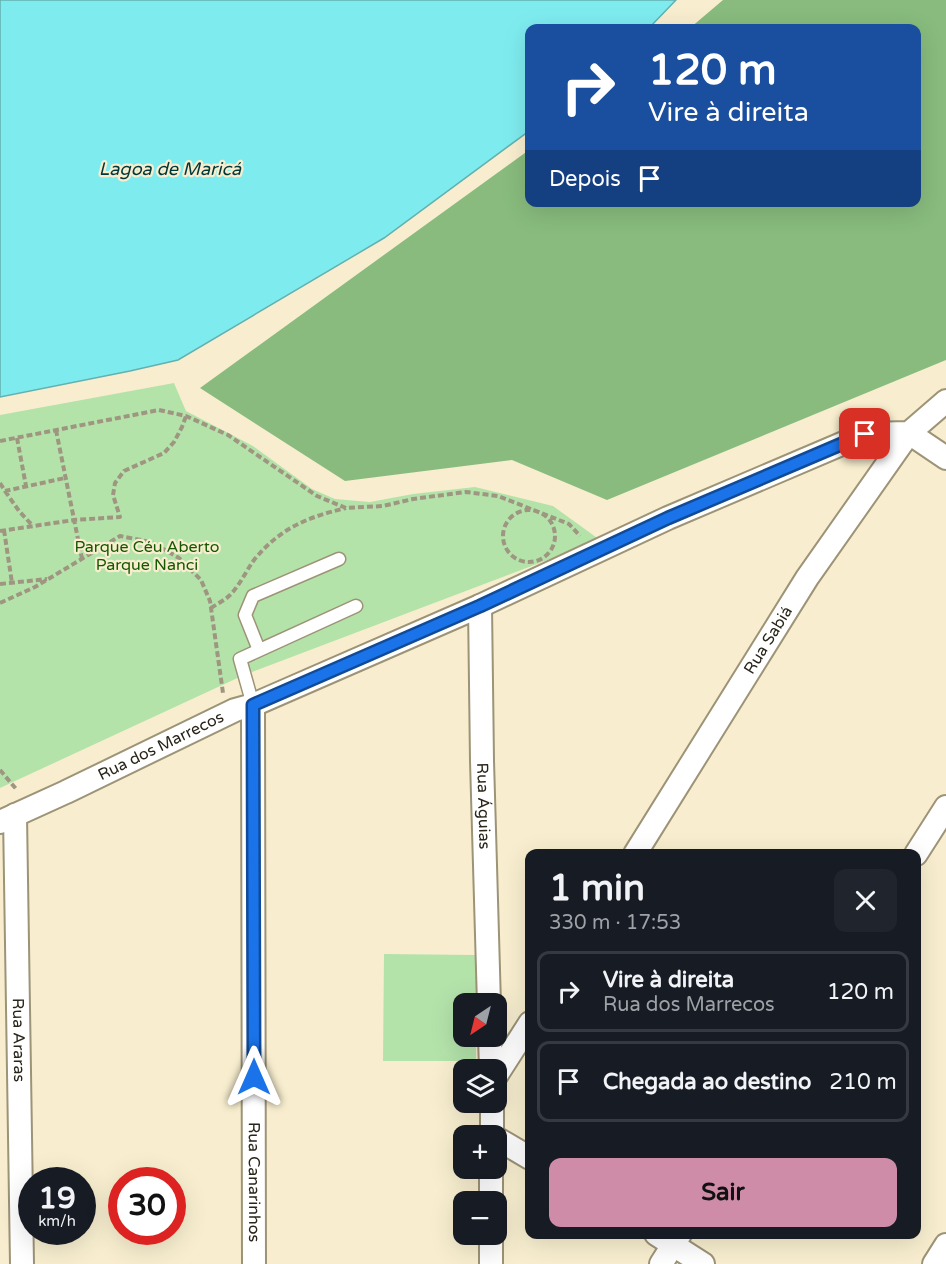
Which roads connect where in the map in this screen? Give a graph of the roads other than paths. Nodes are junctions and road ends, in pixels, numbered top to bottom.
1 (946, 401) edge
2 (909, 433) junction
3 (946, 458) edge
4 (339, 558) dead end
5 (356, 606) dead end
6 (480, 606) junction
7 (259, 650) junction
8 (253, 705) junction
9 (946, 807) edge
10 (8, 819) edge
11 (638, 849) edge
12 (919, 849) edge
13 (489, 993) edge
14 (525, 1031) edge
15 (507, 1059) edge
16 (507, 1144) edge
17 (525, 1155) edge
18 (670, 1239) edge
19 (671, 1239) edge
20 (491, 1245) edge
21 (946, 1245) edge
22 (22, 1264) edge
23 (254, 1264) edge
24 (490, 1264) edge
25 (661, 1264) edge
26 (703, 1264) edge
27 (934, 1264) edge

1 - 2 street
2 - 3 street
2 - 6 street, Rua dos Marrecos
2 - 11 street, Rua Sabiá
4 - 7 lane
5 - 7 lane
6 - 8 street, Rua dos Marrecos
6 - 13 street, Rua Águias
7 - 8 lane
8 - 10 street, Rua dos Marrecos
8 - 23 street, Rua Canarinhos
9 - 12 street
10 - 22 street, Rua Araras
14 - 15 street
16 - 17 street
18 - 25 street
19 - 26 street
20 - 24 street
21 - 27 street

